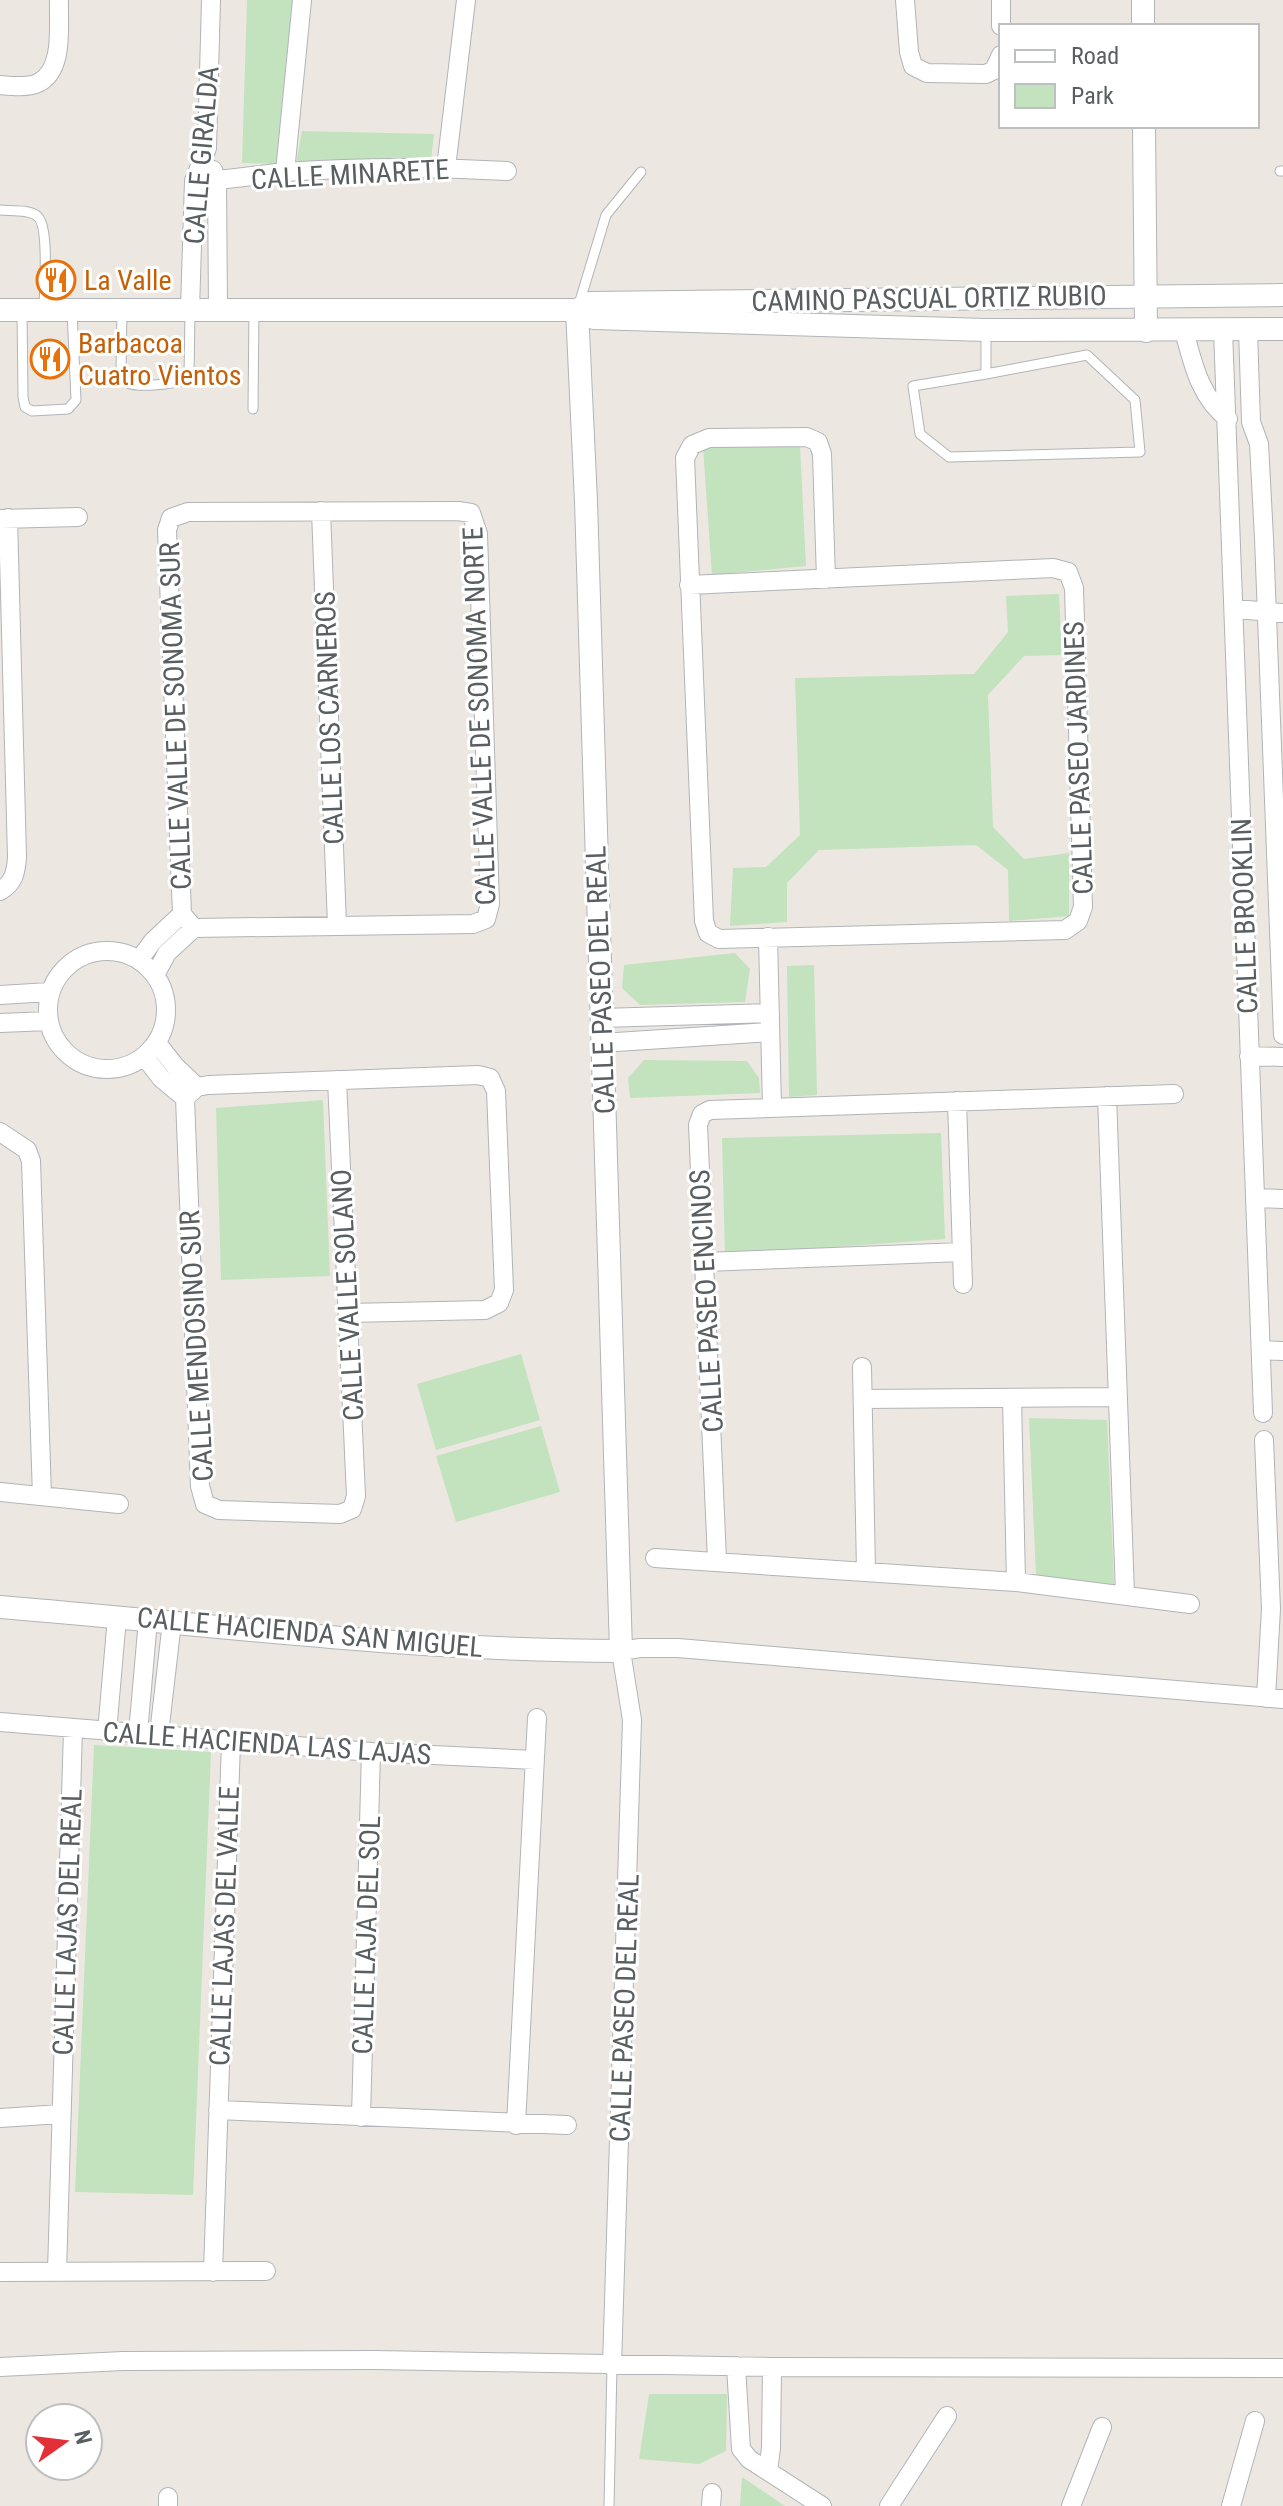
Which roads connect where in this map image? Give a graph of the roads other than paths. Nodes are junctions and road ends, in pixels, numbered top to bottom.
1 (59, 0) edge
2 (211, 0) edge
3 (302, 0) edge
4 (466, 0) edge
5 (905, 0) edge
6 (1001, 0) edge
7 (1143, 0) edge
8 (1001, 24) edge
9 (1143, 24) edge
10 (999, 59) edge
11 (7, 86) edge
12 (1144, 128) edge
13 (207, 148) junction
14 (446, 168) junction
15 (507, 171) dead end
16 (285, 172) junction
17 (641, 172) dead end
18 (194, 181) junction
19 (217, 181) junction
20 (0, 210) edge
21 (1146, 295) junction
22 (1283, 295) edge
23 (122, 309) junction
24 (190, 309) junction
25 (218, 309) junction
26 (254, 309) junction
27 (22, 310) edge
28 (72, 310) junction
29 (577, 310) junction
30 (1283, 329) edge
31 (986, 330) junction
32 (1223, 330) junction
33 (1248, 330) junction
34 (1146, 331) junction
35 (1184, 331) junction
36 (986, 374) junction
37 (253, 409) dead end
38 (1226, 418) junction
39 (1251, 422) junction
40 (321, 511) junction
41 (78, 517) dead end
42 (4, 518) edge
43 (826, 579) junction
44 (689, 585) junction
45 (1235, 609) junction
46 (1274, 612) edge
47 (1238, 761) junction
48 (1277, 762) edge
49 (4, 889) edge
50 (1281, 909) edge
51 (1244, 911) junction
52 (188, 921) junction
53 (337, 925) junction
54 (768, 937) junction
55 (139, 960) junction
56 (155, 975) junction
57 (49, 992) junction
58 (0, 995) edge
59 (770, 1013) junction
60 (601, 1018) junction
61 (49, 1021) junction
62 (0, 1023) edge
63 (770, 1032) junction
64 (1283, 1035) edge
65 (601, 1043) junction
66 (150, 1049) junction
67 (1249, 1056) junction
68 (1283, 1057) edge
69 (337, 1080) junction
70 (191, 1092) junction
71 (1174, 1094) dead end
72 (1107, 1096) junction
73 (957, 1101) junction
74 (772, 1108) junction
75 (0, 1132) edge
76 (1255, 1198) junction
77 (1283, 1199) edge
78 (962, 1252) junction
79 (705, 1262) junction
80 (963, 1284) dead end
81 (348, 1313) junction
82 (1261, 1350) junction
83 (1283, 1351) edge
84 (862, 1367) dead end
85 (1118, 1397) junction
86 (1012, 1398) junction
87 (863, 1399) junction
88 (1263, 1413) dead end
89 (1264, 1440) dead end
90 (0, 1492) edge
91 (42, 1496) junction
92 (1275, 1500) edge
93 (119, 1504) dead end
94 (352, 1509) joint
95 (655, 1558) dead end
96 (717, 1560) junction
97 (866, 1571) junction
98 (1016, 1582) junction
99 (1125, 1594) junction
100 (1190, 1604) dead end
101 (0, 1607) edge
102 (1277, 1610) edge
103 (117, 1617) junction
104 (148, 1620) junction
105 (172, 1622) junction
106 (621, 1651) junction
107 (1274, 1698) edge
108 (537, 1718) dead end
109 (0, 1722) edge
110 (73, 1729) junction
111 (107, 1732) junction
112 (138, 1733) junction
113 (159, 1734) junction
114 (231, 1742) junction
115 (371, 1752) junction
116 (535, 1760) junction
117 (218, 2110) junction
118 (61, 2114) junction
119 (361, 2117) junction
120 (0, 2118) edge
121 (516, 2125) junction
122 (567, 2125) dead end
123 (266, 2271) dead end
124 (0, 2272) edge
125 (57, 2272) junction
126 (213, 2272) junction
127 (612, 2366) junction
128 (736, 2366) junction
129 (0, 2367) edge
130 (772, 2367) junction
131 (1283, 2368) edge
132 (947, 2416) dead end
133 (1255, 2421) dead end
134 (1102, 2427) dead end
135 (768, 2471) junction
136 (609, 2506) edge
137 (822, 2506) edge
138 (889, 2506) edge
139 (1071, 2506) edge
140 (1231, 2506) edge

1 - 11 street
2 - 13 street, CALLE GIRALDA
3 - 16 street
4 - 14 street
5 - 10 street
6 - 8 street
7 - 9 street
12 - 21 street
13 - 18 street, CALLE GIRALDA
13 - 19 street, CALLE GIRALDA
14 - 15 street, CALLE MINARETE
14 - 16 street, CALLE MINARETE
16 - 19 street, CALLE MINARETE
17 - 29 lane
18 - 19 street, CALLE MINARETE
18 - 24 street, CALLE GIRALDA
19 - 25 street, CALLE GIRALDA
20 - 27 lane
21 - 22 street, CAMINO PASCUAL ORTIZ RUBIO
21 - 29 street, CAMINO PASCUAL ORTIZ RUBIO
21 - 34 street
23 - 24 street, CAMINO PASCUAL ORTIZ RUBIO
23 - 24 lane
23 - 28 street, CAMINO PASCUAL ORTIZ RUBIO
24 - 25 street, CAMINO PASCUAL ORTIZ RUBIO
25 - 26 street, CAMINO PASCUAL ORTIZ RUBIO
26 - 29 street, CAMINO PASCUAL ORTIZ RUBIO
26 - 37 lane
27 - 28 street, CAMINO PASCUAL ORTIZ RUBIO
27 - 28 lane
29 - 31 street, CAMINO PASCUAL ORTIZ RUBIO
29 - 60 street, CALLE PASEO DEL REAL
30 - 33 street, CAMINO PASCUAL ORTIZ RUBIO
31 - 34 street, CAMINO PASCUAL ORTIZ RUBIO
31 - 36 lane
32 - 33 street, CAMINO PASCUAL ORTIZ RUBIO
32 - 35 street, CAMINO PASCUAL ORTIZ RUBIO
32 - 38 street, CALLE BROOKLIN
33 - 39 street, CALLE BROOKLIN
34 - 35 street, CAMINO PASCUAL ORTIZ RUBIO
35 - 38 street
36 - 36 lane
38 - 39 street
38 - 45 street, CALLE BROOKLIN
39 - 46 street, CALLE BROOKLIN
40 - 52 street, CALLE VALLE DE SONOMA SUR
40 - 53 street, CALLE LOS CARNEROS
40 - 53 street, CALLE VALLE DE SONOMA NORTE
41 - 42 street
42 - 49 street
43 - 44 street, CALLE PASEO JARDINES
43 - 44 street, CALLE PASEO JARDINES
43 - 54 street, CALLE PASEO JARDINES
44 - 54 street, CALLE PASEO JARDINES
45 - 46 street
45 - 47 street, CALLE BROOKLIN
46 - 48 street, CALLE BROOKLIN
47 - 48 street
47 - 51 street, CALLE BROOKLIN
48 - 50 street, CALLE BROOKLIN
50 - 51 street
50 - 64 street, CALLE BROOKLIN
51 - 67 street, CALLE BROOKLIN
52 - 53 street
52 - 55 street
52 - 56 street
54 - 59 street
55 - 56 street
55 - 57 street
56 - 66 street
57 - 58 street
57 - 61 street
59 - 60 street
59 - 63 street
60 - 65 street, CALLE PASEO DEL REAL
61 - 62 street
61 - 66 street
63 - 65 street
63 - 74 street
65 - 106 street, CALLE PASEO DEL REAL
66 - 70 street
67 - 68 street
67 - 76 street, CALLE BROOKLIN
69 - 70 street
69 - 81 street, CALLE VALLE SOLANO
69 - 81 street
70 - 94 street, CALLE MENDOSINO SUR
71 - 72 street, CALLE PASEO ENCINOS
72 - 73 street, CALLE PASEO ENCINOS
72 - 85 street
73 - 74 street, CALLE PASEO ENCINOS
73 - 78 street
74 - 79 street, CALLE PASEO ENCINOS
75 - 91 street
76 - 77 street
76 - 82 street, CALLE BROOKLIN
78 - 79 street
78 - 80 street
79 - 96 street, CALLE PASEO ENCINOS
81 - 94 street, CALLE VALLE SOLANO
82 - 83 street
82 - 88 street, CALLE BROOKLIN
84 - 87 street
85 - 86 street
85 - 99 street
86 - 87 street
86 - 98 street
87 - 97 street
89 - 92 street
90 - 91 street
91 - 93 street
92 - 102 street
95 - 96 street
96 - 97 street
97 - 98 street
98 - 99 street
99 - 100 street
101 - 103 street, CALLE HACIENDA SAN MIGUEL
102 - 107 street
103 - 104 street, CALLE HACIENDA SAN MIGUEL
103 - 111 street
104 - 105 street, CALLE HACIENDA SAN MIGUEL
104 - 112 street
105 - 106 street, CALLE HACIENDA SAN MIGUEL
105 - 113 street
106 - 107 street
106 - 127 street, CALLE PASEO DEL REAL
108 - 116 street
109 - 110 street, CALLE HACIENDA LAS LAJAS
110 - 111 street, CALLE HACIENDA LAS LAJAS
110 - 118 street, CALLE LAJAS DEL REAL
111 - 112 street, CALLE HACIENDA LAS LAJAS
112 - 113 street, CALLE HACIENDA LAS LAJAS
113 - 114 street, CALLE HACIENDA LAS LAJAS
114 - 115 street, CALLE HACIENDA LAS LAJAS
114 - 117 street, CALLE LAJAS DEL VALLE
115 - 116 street, CALLE HACIENDA LAS LAJAS
115 - 119 street, CALLE LAJA DEL SOL
116 - 121 street
117 - 119 street
117 - 126 street, CALLE LAJAS DEL VALLE
118 - 120 street
118 - 125 street, CALLE LAJAS DEL REAL
119 - 121 street
121 - 122 street
123 - 126 street
124 - 125 street
125 - 126 street
127 - 128 street
127 - 129 street
127 - 136 lane
128 - 130 street
128 - 135 street
130 - 131 street
130 - 135 street
132 - 138 street
133 - 140 street
134 - 139 street
135 - 137 street

